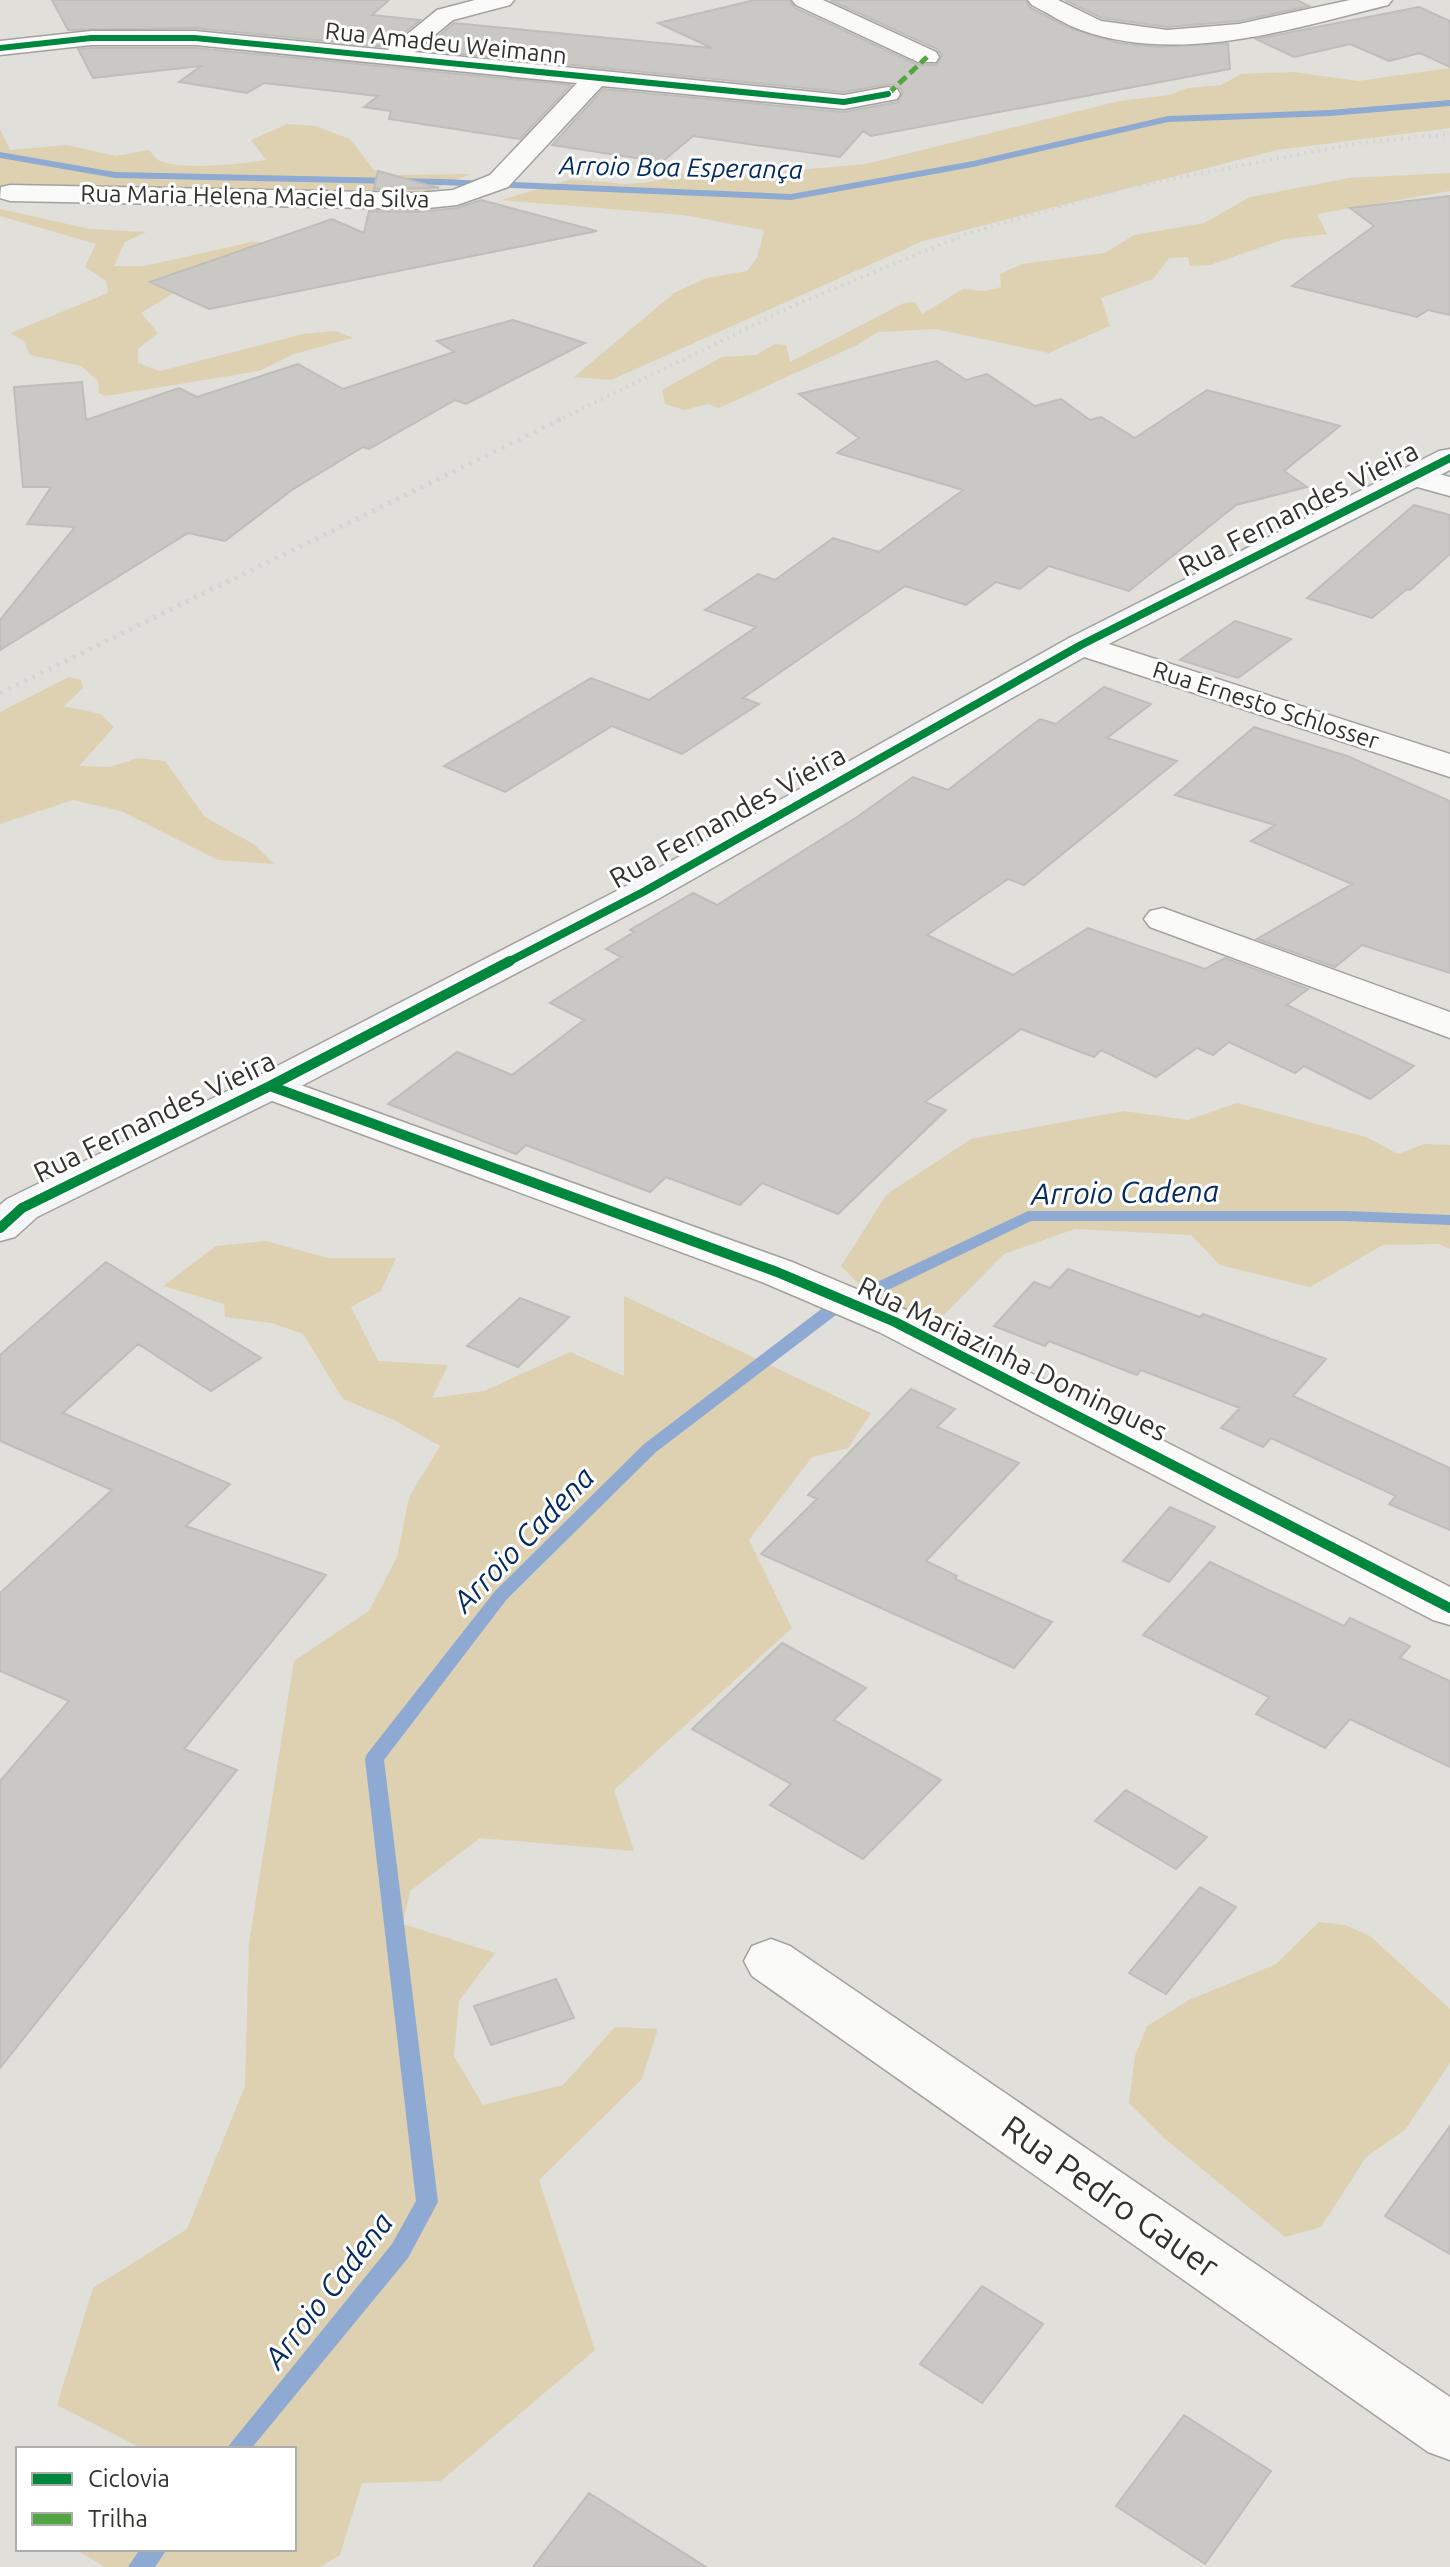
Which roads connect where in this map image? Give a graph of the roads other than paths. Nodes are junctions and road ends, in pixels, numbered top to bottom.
1 (502, 0) edge
2 (804, 0) edge
3 (1040, 0) edge
4 (1380, 0) edge
5 (0, 48) edge
6 (927, 57) dead end
7 (393, 58) junction
8 (596, 78) junction
9 (888, 94) dead end
10 (10, 193) dead end
11 (1450, 458) edge
12 (1414, 476) junction
13 (1450, 487) edge
14 (1081, 645) junction
15 (1450, 766) edge
16 (1163, 919) dead end
17 (1450, 1026) edge
18 (270, 1086) junction
19 (7, 1212) edge
20 (1450, 1608) edge
21 (771, 1961) dead end
22 (1450, 2432) edge

1 - 7 street
2 - 6 street
3 - 4 street
5 - 7 street, Rua Amadeu Weimann
7 - 8 street, Rua Amadeu Weimann
8 - 9 street, Rua Amadeu Weimann
8 - 10 street, Rua Maria Helena Maciel da Silva
11 - 12 street, Rua Fernandes Vieira
12 - 13 street
12 - 14 street, Rua Fernandes Vieira
14 - 15 street, Rua Ernesto Schlosser
14 - 18 street, Rua Fernandes Vieira
16 - 17 street
18 - 19 street, Rua Fernandes Vieira
18 - 20 street, Rua Mariazinha Domingues
21 - 22 street, Rua Pedro Gauer

